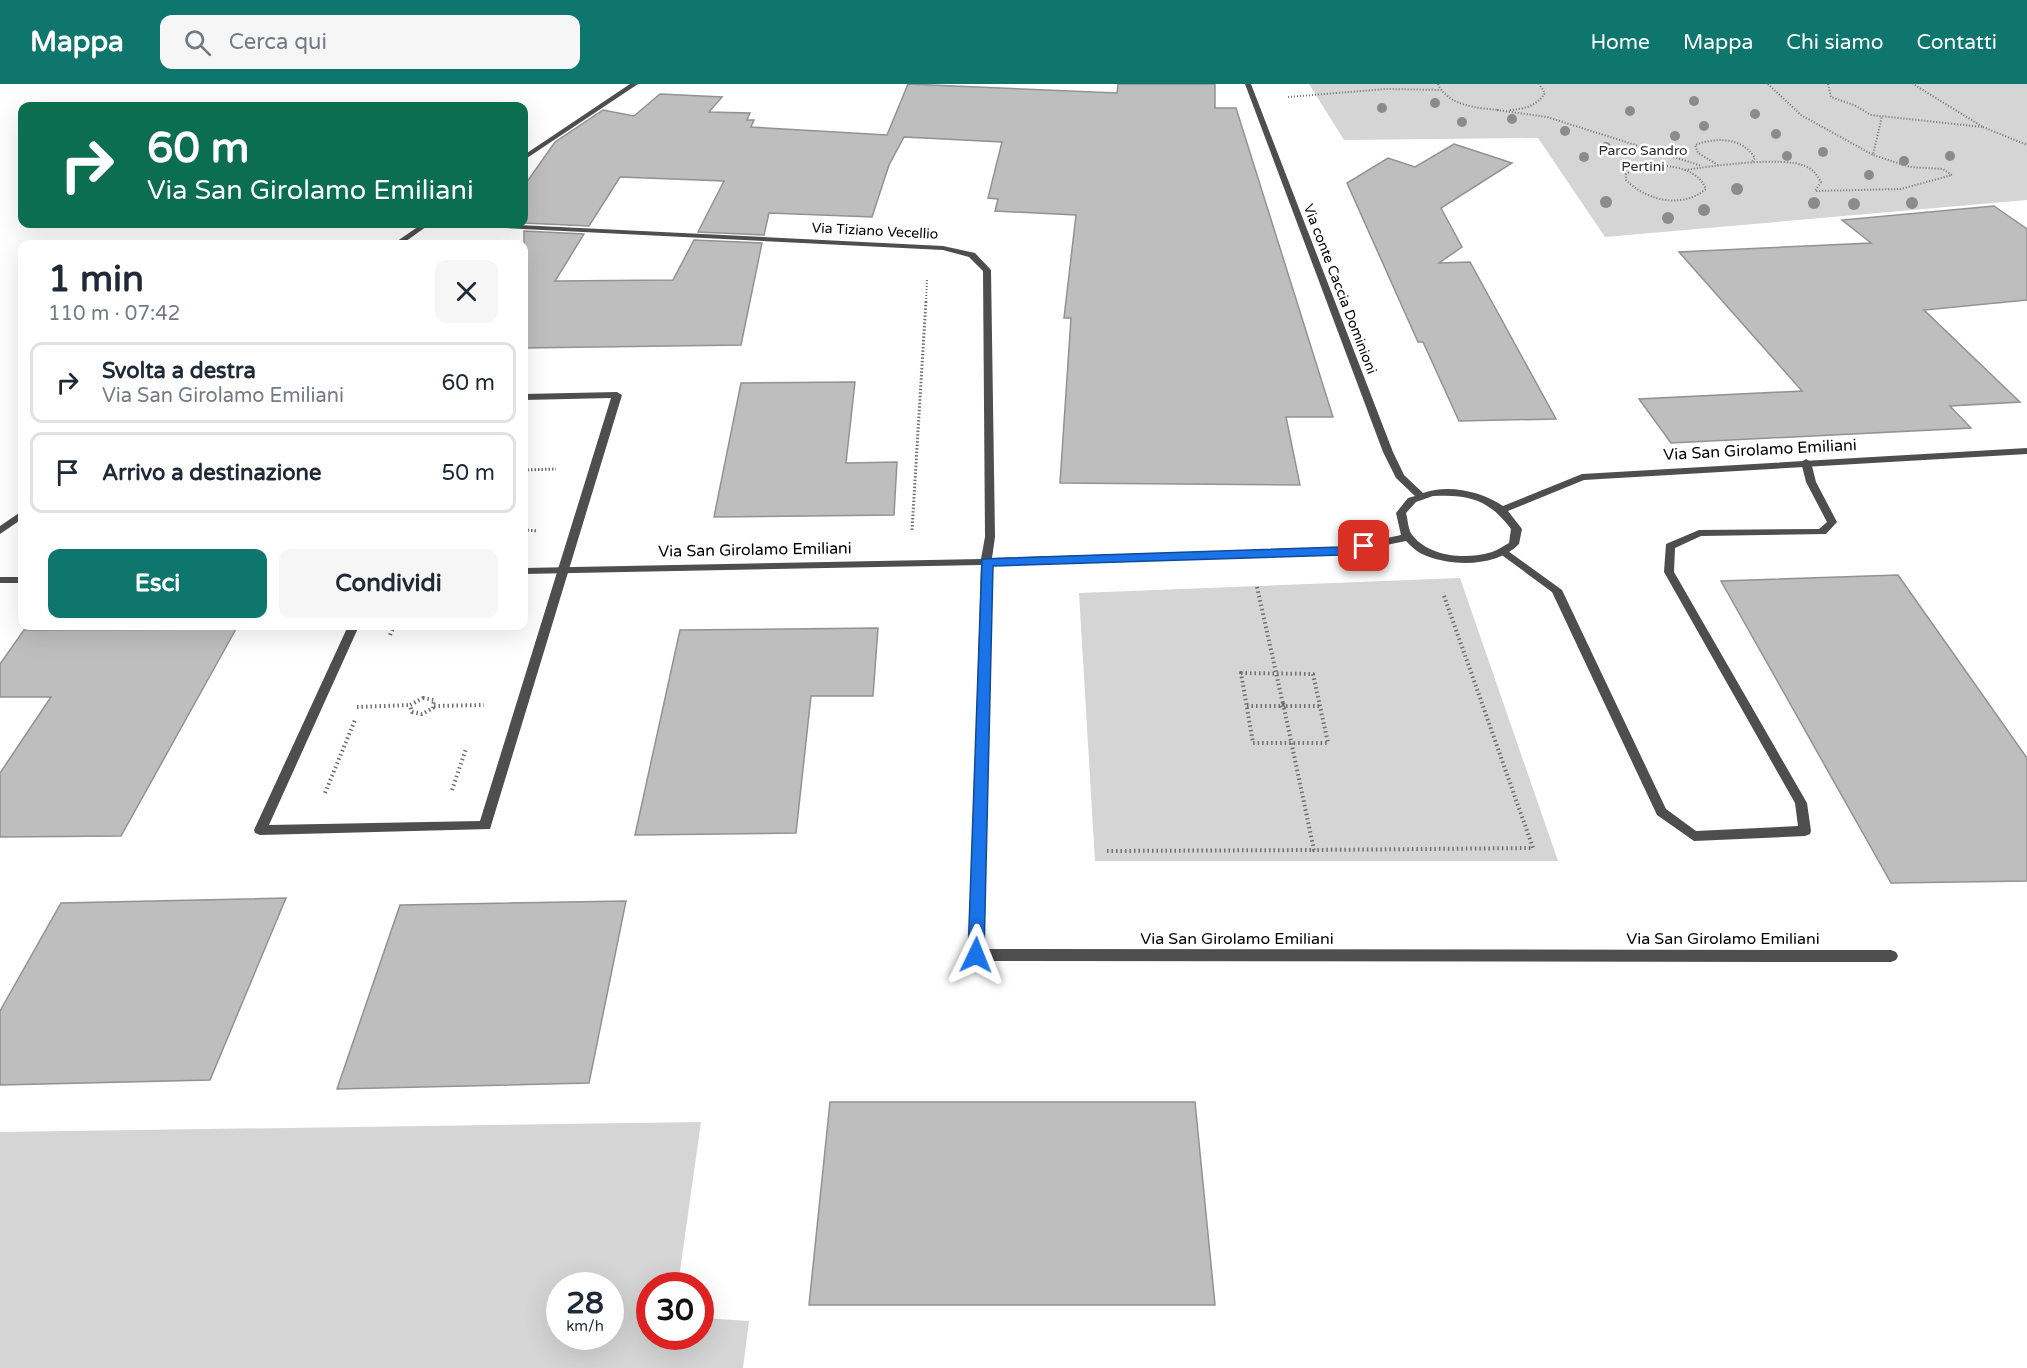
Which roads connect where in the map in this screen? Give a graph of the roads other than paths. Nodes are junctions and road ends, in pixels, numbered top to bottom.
1 (635, 84) edge
2 (1248, 84) edge
3 (528, 155) edge
4 (528, 227) edge
5 (420, 228) edge
6 (402, 240) edge
7 (528, 397) edge
8 (2027, 451) edge
9 (1806, 462) junction
10 (1421, 496) junction
11 (1502, 510) junction
12 (18, 517) edge
13 (0, 531) edge
14 (1408, 537) junction
15 (1504, 553) junction
16 (987, 562) junction
17 (564, 570) junction
18 (528, 571) edge
19 (0, 580) edge
20 (18, 580) edge
21 (351, 630) edge
22 (1892, 956) dead end

1 - 3 street
2 - 10 street, Via conte Caccia Dominioni
4 - 16 street, Via Tiziano Vecellio
5 - 6 street
7 - 17 street
8 - 9 street, Via San Girolamo Emiliani
9 - 11 street, Via San Girolamo Emiliani
9 - 15 street
10 - 11 street
10 - 14 street
11 - 15 street
12 - 13 street
14 - 15 street
14 - 16 street, Via San Girolamo Emiliani
16 - 17 street, Via San Girolamo Emiliani
16 - 22 street, Via San Girolamo Emiliani
17 - 18 street, Via San Girolamo Emiliani
17 - 21 street
19 - 20 street

